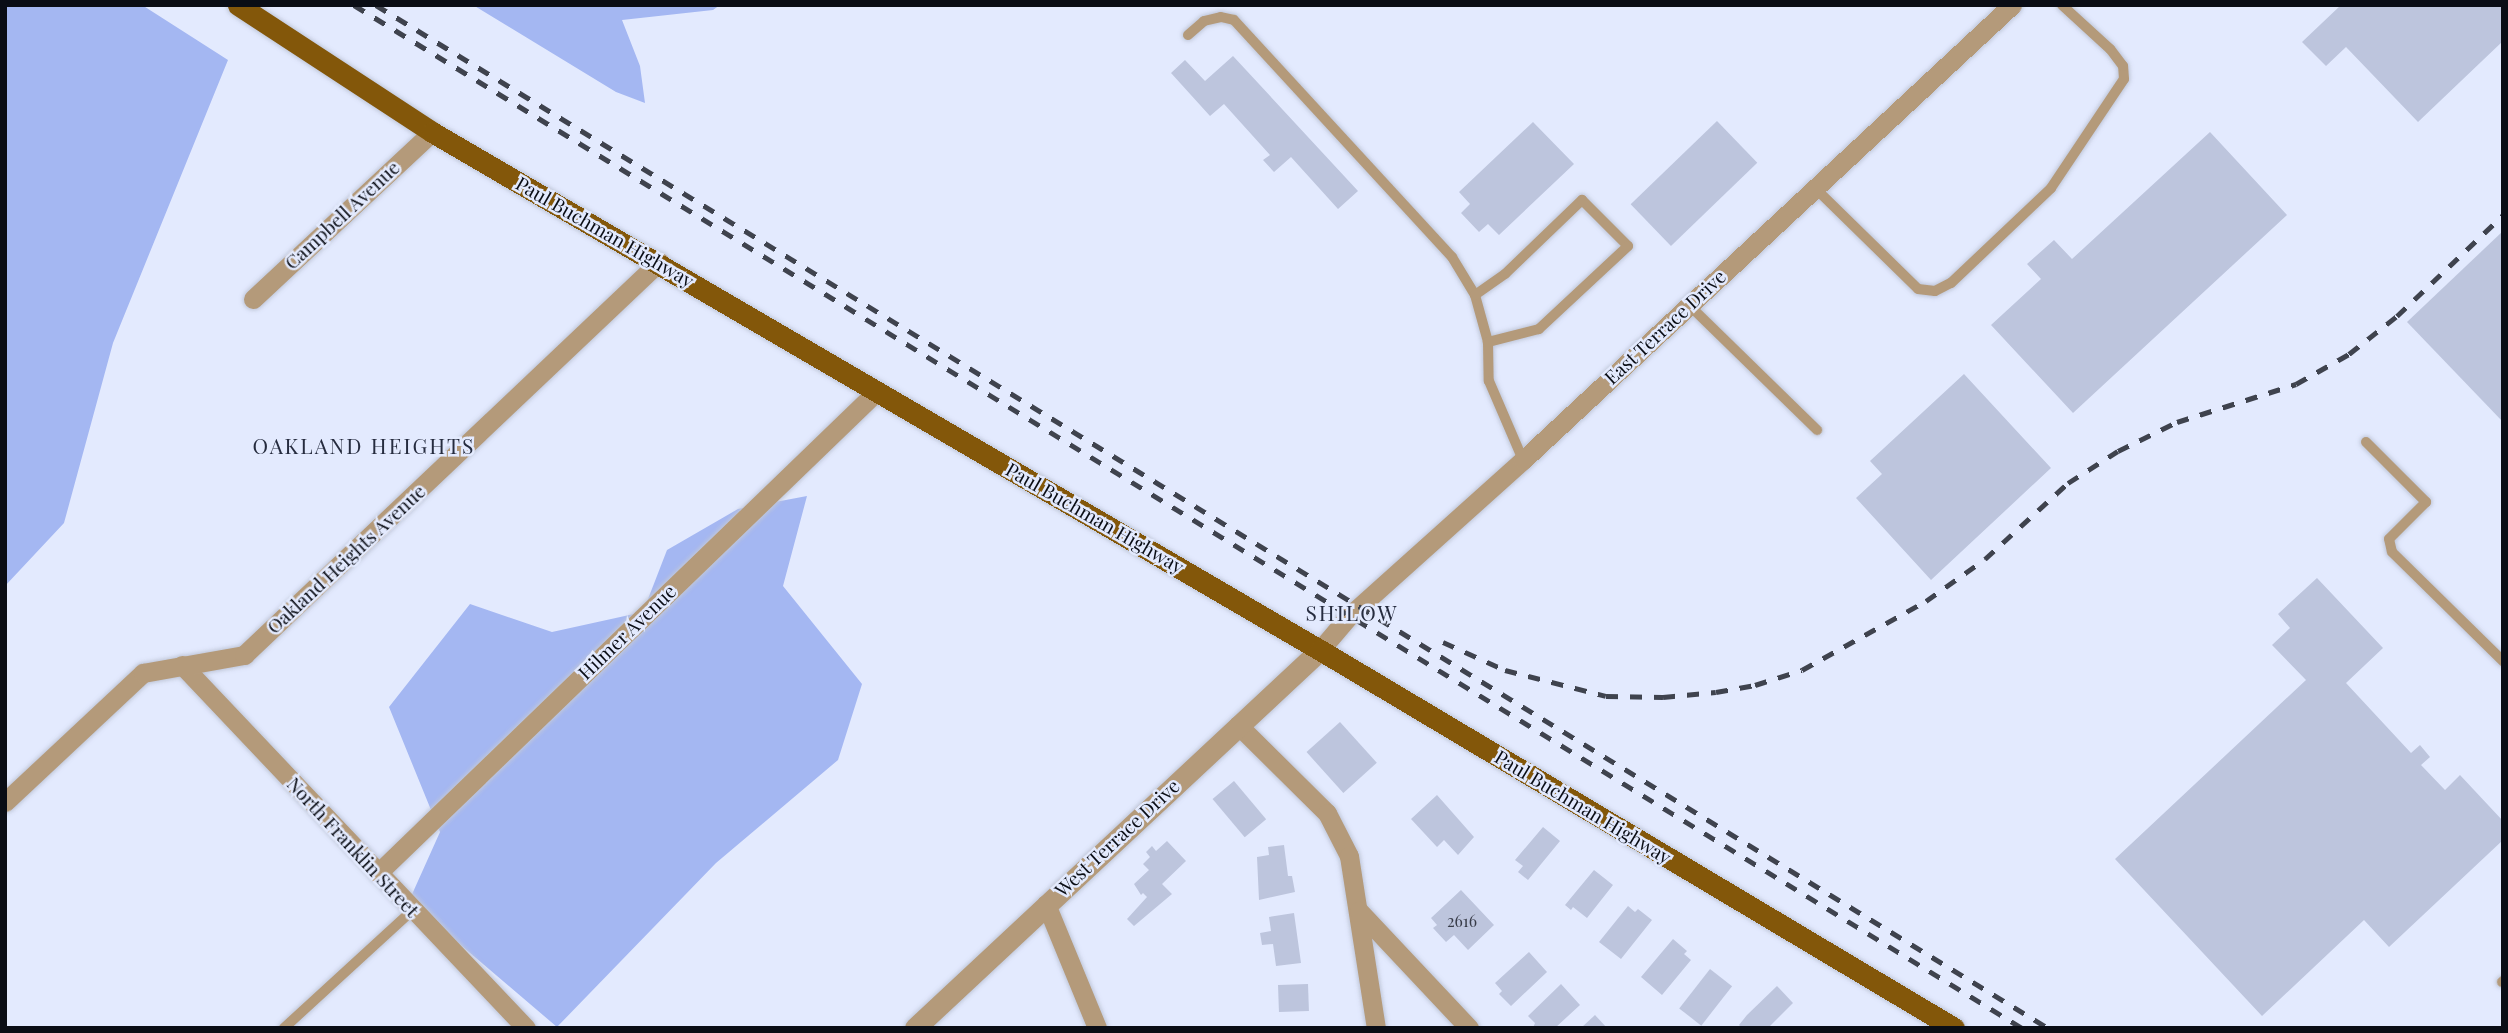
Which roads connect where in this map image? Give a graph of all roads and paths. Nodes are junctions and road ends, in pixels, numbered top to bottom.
1 (238, 5) edge
2 (2012, 5) edge
3 (2062, 5) edge
4 (1188, 35) dead end
5 (432, 132) junction
6 (1815, 188) junction
7 (659, 262) junction
8 (1475, 295) junction
9 (253, 299) dead end
10 (1689, 305) junction
11 (1488, 342) junction
12 (877, 391) junction
13 (1817, 430) dead end
14 (2366, 442) dead end
15 (1523, 460) junction
16 (1320, 650) junction
17 (2503, 661) edge
18 (182, 665) junction
19 (1238, 725) junction
20 (5, 802) edge
21 (377, 873) junction
22 (1046, 904) junction
23 (413, 910) junction
24 (1359, 911) junction
25 (284, 1028) edge
26 (526, 1028) edge
27 (915, 1028) edge
28 (1097, 1028) edge
29 (1376, 1028) edge
30 (1469, 1028) edge
31 (1954, 1028) edge

1 - 5 main road, Paul Buchman Highway
2 - 6 street, East Terrace Drive
3 - 6 lane
4 - 8 lane
5 - 7 main road, Paul Buchman Highway
5 - 9 street, Campbell Avenue
6 - 10 street, East Terrace Drive
7 - 12 main road, Paul Buchman Highway
7 - 18 street, Oakland Heights Avenue
8 - 11 lane
8 - 11 lane
10 - 13 lane
10 - 15 street, East Terrace Drive
11 - 15 lane
12 - 16 main road, Paul Buchman Highway
12 - 21 street, Hilmer Avenue
14 - 17 lane
15 - 16 street, East Terrace Drive
16 - 19 street, West Terrace Drive
16 - 31 main road, Paul Buchman Highway
18 - 20 street, Oakland Heights Avenue
18 - 21 street, North Franklin Street
19 - 22 street, West Terrace Drive
19 - 24 street
21 - 23 street, North Franklin Street
22 - 27 street, West Terrace Drive
22 - 28 street
23 - 25 lane
23 - 26 street, North Franklin Street
24 - 29 street
24 - 30 street

